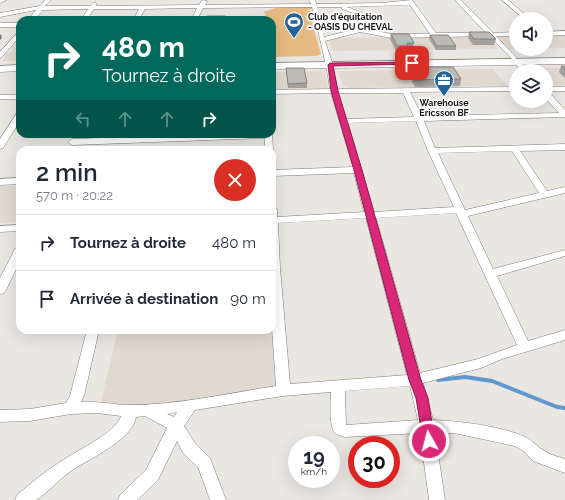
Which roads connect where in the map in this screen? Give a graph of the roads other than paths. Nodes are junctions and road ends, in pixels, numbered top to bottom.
1 (4, 0) edge
2 (48, 0) edge
3 (97, 0) edge
4 (204, 0) edge
5 (458, 0) edge
6 (505, 0) edge
7 (0, 1) edge
8 (410, 1) edge
9 (313, 2) edge
10 (324, 4) junction
11 (202, 6) junction
12 (143, 7) junction
13 (40, 8) junction
14 (91, 8) junction
15 (519, 12) edge
16 (0, 15) edge
17 (34, 16) edge
18 (86, 16) edge
19 (138, 16) edge
20 (196, 16) edge
21 (0, 25) edge
22 (16, 25) edge
23 (374, 32) junction
24 (509, 34) edge
25 (553, 34) edge
26 (565, 34) edge
27 (16, 35) edge
28 (434, 35) junction
29 (491, 35) junction
30 (322, 40) junction
31 (9, 41) junction
32 (16, 41) edge
33 (0, 56) edge
34 (565, 57) edge
35 (515, 60) junction
36 (565, 61) edge
37 (276, 62) edge
38 (330, 63) junction
39 (519, 64) edge
40 (0, 66) edge
41 (276, 66) edge
42 (16, 67) edge
43 (16, 67) edge
44 (0, 69) edge
45 (509, 89) edge
46 (553, 89) edge
47 (565, 89) edge
48 (334, 91) junction
49 (406, 91) junction
50 (276, 92) edge
51 (0, 97) edge
52 (16, 97) edge
53 (553, 102) edge
54 (565, 115) edge
55 (419, 118) junction
56 (344, 121) junction
57 (16, 122) edge
58 (0, 144) edge
59 (565, 147) edge
60 (514, 148) junction
61 (432, 151) junction
62 (358, 170) junction
63 (276, 173) edge
64 (16, 181) edge
65 (0, 182) edge
66 (565, 190) edge
67 (545, 194) junction
68 (461, 212) junction
69 (370, 214) junction
70 (276, 220) edge
71 (16, 228) edge
72 (0, 229) edge
73 (565, 253) edge
74 (16, 257) edge
75 (489, 274) junction
76 (0, 290) edge
77 (276, 303) edge
78 (92, 334) edge
79 (565, 335) edge
80 (524, 348) junction
81 (415, 380) junction
82 (338, 386) junction
83 (282, 390) junction
84 (190, 405) junction
85 (72, 408) junction
86 (147, 410) junction
87 (129, 411) junction
88 (0, 416) edge
89 (176, 426) junction
90 (427, 426) junction
91 (565, 466) edge
92 (24, 500) edge
93 (126, 500) edge
94 (218, 500) edge
95 (436, 500) edge

1 - 7 street
2 - 13 street
3 - 14 street
4 - 11 street
5 - 29 street
6 - 15 street
8 - 10 street
8 - 28 street
9 - 10 street
9 - 11 street
9 - 30 street
10 - 23 street
11 - 12 street
11 - 20 street
12 - 14 street
12 - 19 street
13 - 14 street
13 - 16 street
13 - 17 street
14 - 18 street
21 - 22 street
23 - 28 street
23 - 30 street
24 - 29 street
25 - 26 street
27 - 31 street
28 - 29 street
29 - 35 street
30 - 38 street
31 - 32 street
31 - 33 street
34 - 35 street
35 - 36 street
35 - 38 street
35 - 39 street
37 - 38 street
38 - 41 street
38 - 48 street
40 - 42 street
43 - 44 street
45 - 49 street
46 - 47 street
48 - 49 street
48 - 50 street
48 - 56 street
49 - 55 street
51 - 52 street
53 - 54 street
54 - 55 street
55 - 56 street
55 - 61 street
56 - 62 street
57 - 58 street
59 - 60 street
60 - 61 street
60 - 67 street
61 - 68 street
62 - 63 street
62 - 69 street
64 - 65 street
66 - 67 street
67 - 68 street
68 - 69 street
68 - 75 street
69 - 70 street
69 - 81 street
71 - 72 street
73 - 75 street
74 - 76 street
75 - 80 street
77 - 83 street
78 - 85 street
79 - 80 street
80 - 81 street
81 - 82 street
81 - 90 street
82 - 83 street
82 - 90 street
83 - 84 street
84 - 86 street
84 - 89 street
85 - 87 street
85 - 88 street
86 - 87 street
86 - 89 street
87 - 92 street
89 - 93 street
89 - 94 street
90 - 91 street
90 - 95 street

